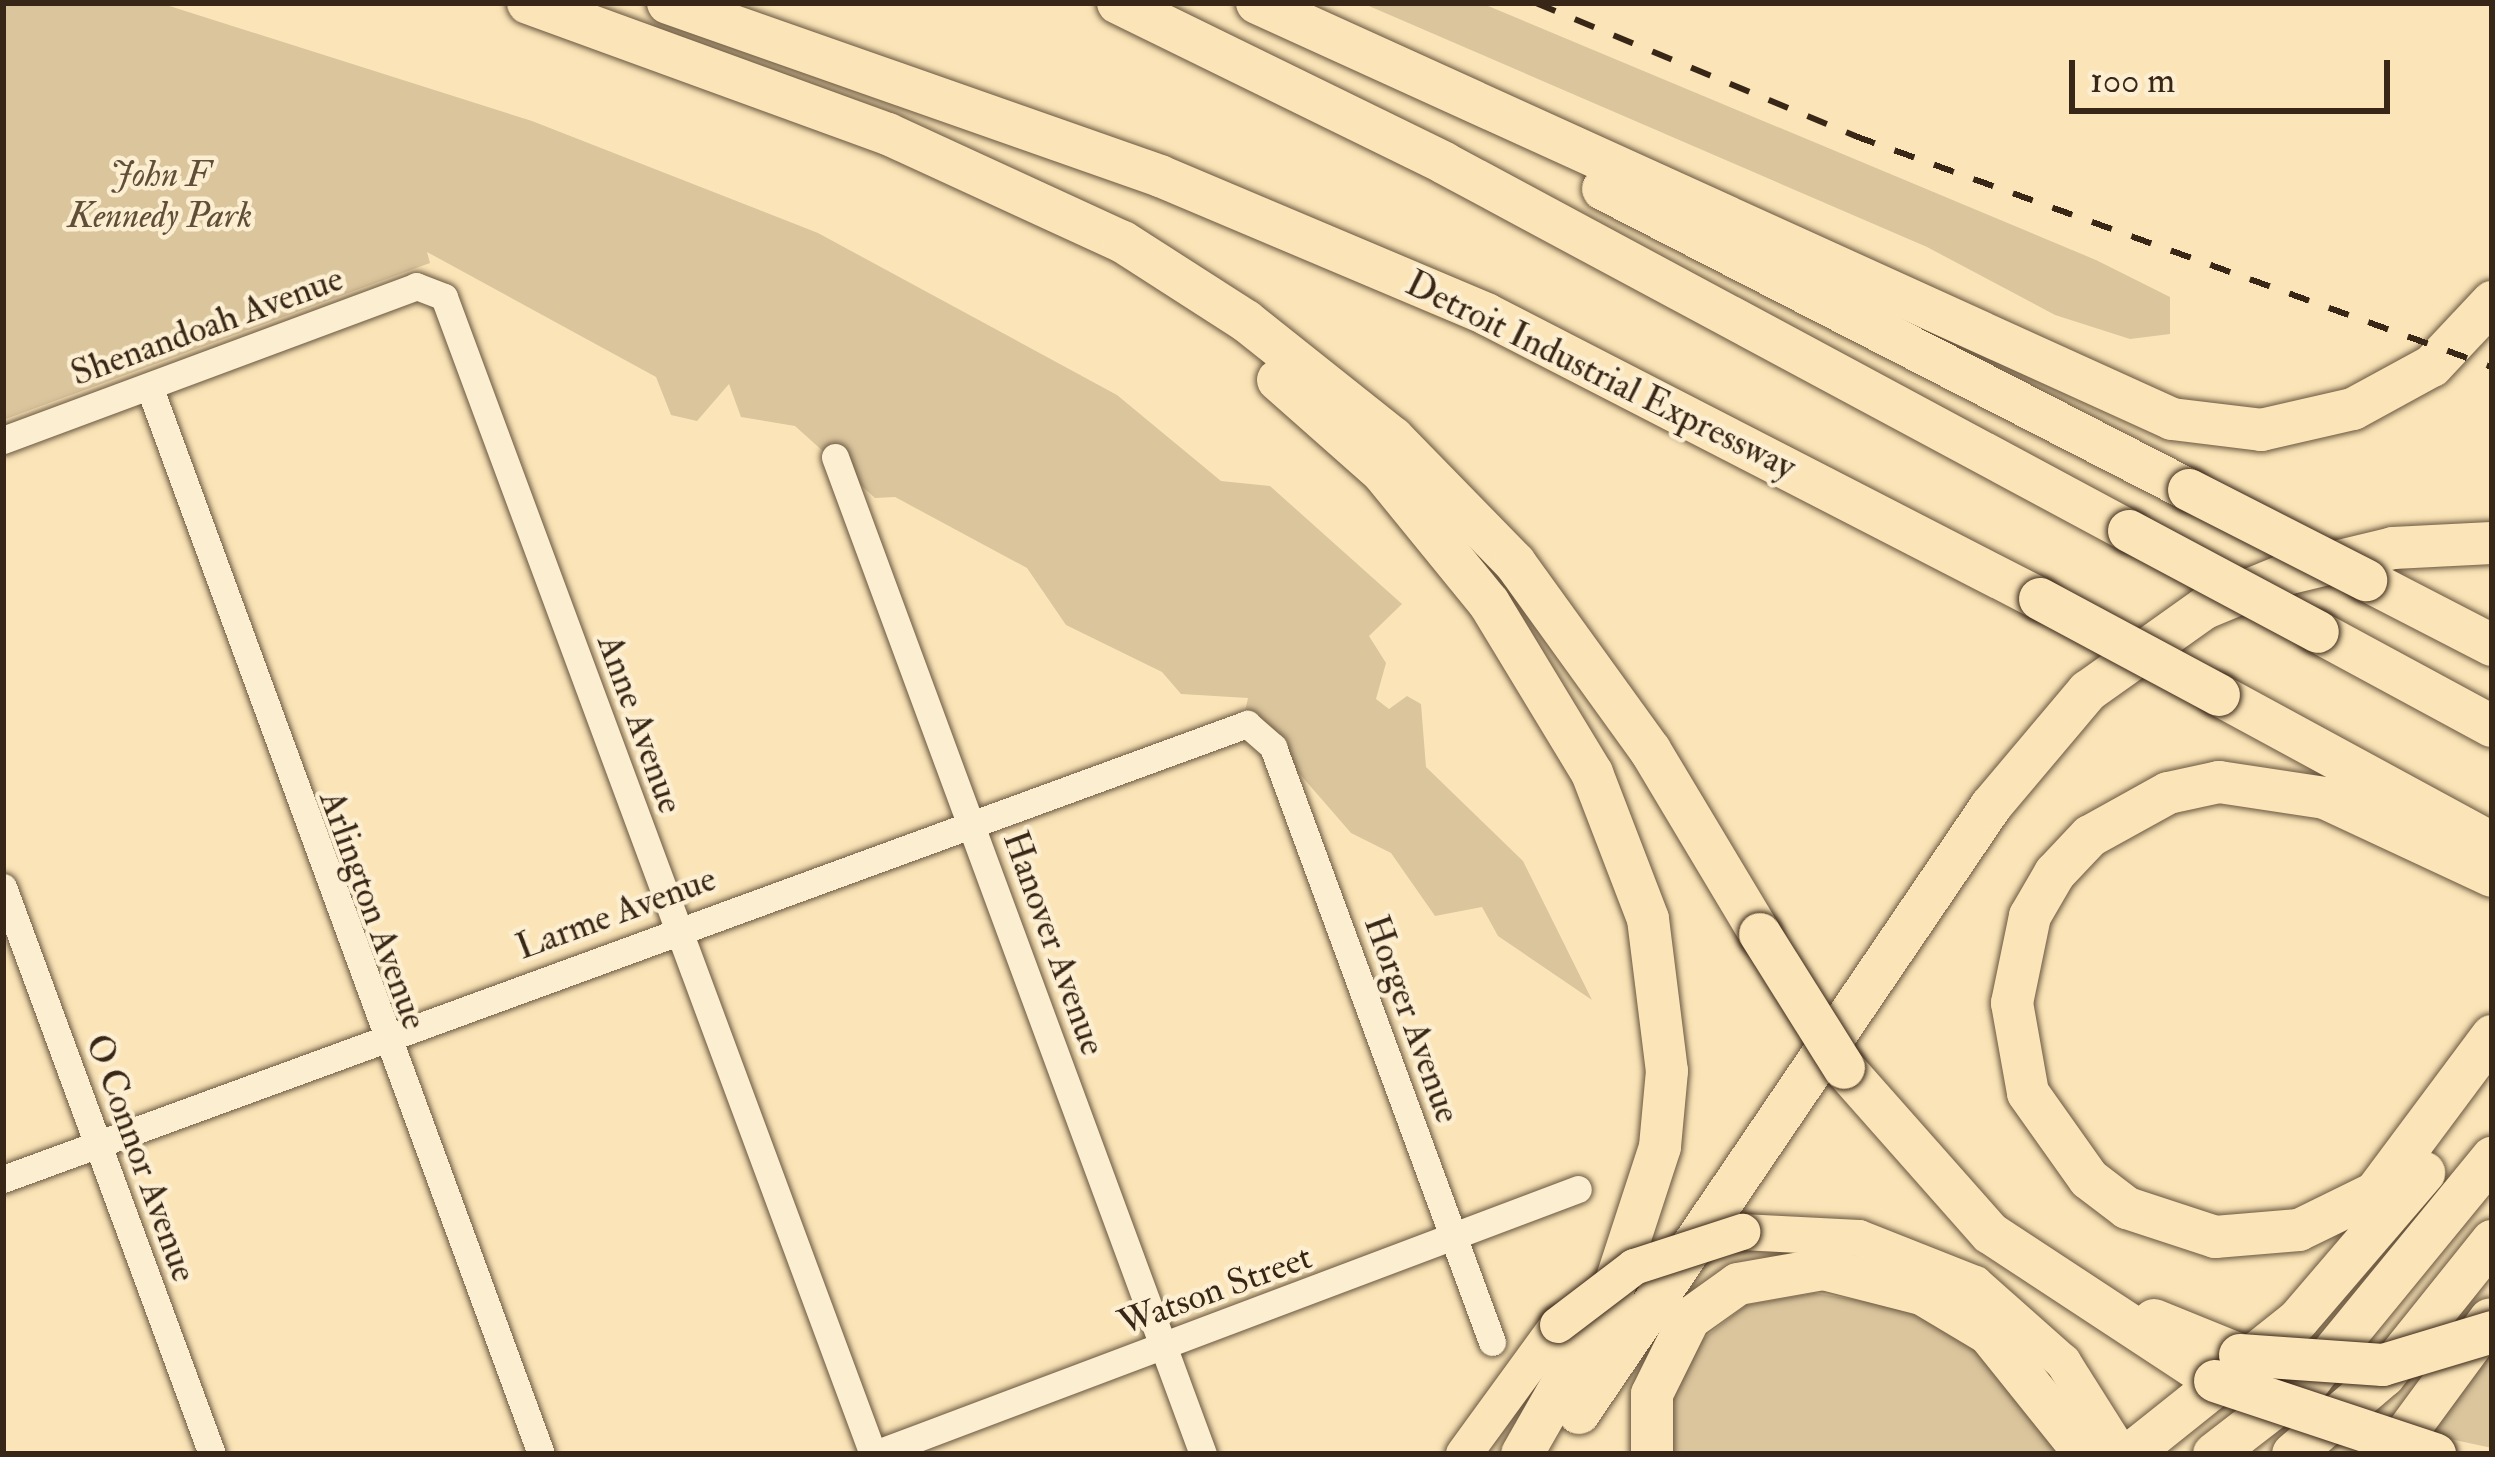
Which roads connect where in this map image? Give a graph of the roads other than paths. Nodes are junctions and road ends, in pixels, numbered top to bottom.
1 (528, 3) edge
2 (668, 3) edge
3 (1118, 3) edge
4 (1227, 3) edge
5 (1257, 3) edge
6 (1075, 229) junction
7 (436, 292) joint
8 (2492, 302) edge
9 (149, 386) junction
10 (3, 440) edge
11 (836, 457) dead end
12 (2492, 543) edge
13 (2492, 645) edge
14 (2492, 726) edge
15 (1256, 727) joint
16 (970, 820) junction
17 (2492, 843) edge
18 (2492, 876) edge
19 (3, 887) edge
20 (676, 929) junction
21 (2492, 1036) edge
22 (380, 1039) junction
23 (2492, 1073) edge
24 (98, 1144) junction
25 (2492, 1158) edge
26 (3, 1179) edge
27 (1578, 1189) dead end
28 (1454, 1239) junction
29 (2492, 1241) edge
30 (2492, 1316) edge
31 (2492, 1332) edge
32 (1492, 1342) dead end
33 (1164, 1347) junction
34 (2228, 1368) junction
35 (2073, 1404) junction
36 (212, 1454) edge
37 (541, 1454) edge
38 (874, 1454) edge
39 (1203, 1454) edge
40 (1465, 1454) edge
41 (1522, 1454) edge
42 (1552, 1454) edge
43 (1652, 1454) edge
44 (2085, 1454) edge
45 (2121, 1454) edge
46 (2131, 1454) edge
47 (2214, 1454) edge
48 (2294, 1454) edge
49 (2391, 1454) edge
50 (2435, 1454) edge

1 - 6 highway
2 - 17 highway, Detroit Industrial Expressway, bridge
3 - 14 highway, bridge
4 - 13 highway, bridge
5 - 8 highway
6 - 34 highway, bridge
6 - 41 highway
7 - 9 street, Shenandoah Avenue
7 - 20 street, Anne Avenue
9 - 10 street, Shenandoah Avenue
9 - 22 street, Arlington Avenue
11 - 16 street, Hanover Avenue
12 - 42 highway
15 - 16 street, Larme Avenue
15 - 28 street, Horger Avenue
16 - 20 street, Larme Avenue
16 - 33 street, Hanover Avenue
18 - 21 highway
19 - 24 street, O Connor Avenue
20 - 22 street, Larme Avenue
20 - 38 street, Anne Avenue
22 - 24 street, Larme Avenue
22 - 37 street, Arlington Avenue
23 - 46 highway
24 - 26 street, Larme Avenue
24 - 36 street, O Connor Avenue
25 - 47 highway
27 - 28 street, Watson Street
28 - 32 street, Horger Avenue
28 - 33 street, Watson Street
29 - 48 highway
30 - 49 highway
31 - 34 highway, bridge
33 - 38 street, Watson Street
33 - 39 street, Hanover Avenue
34 - 50 highway, bridge
35 - 40 main road, bridge
35 - 43 highway
35 - 44 highway
35 - 45 main road

